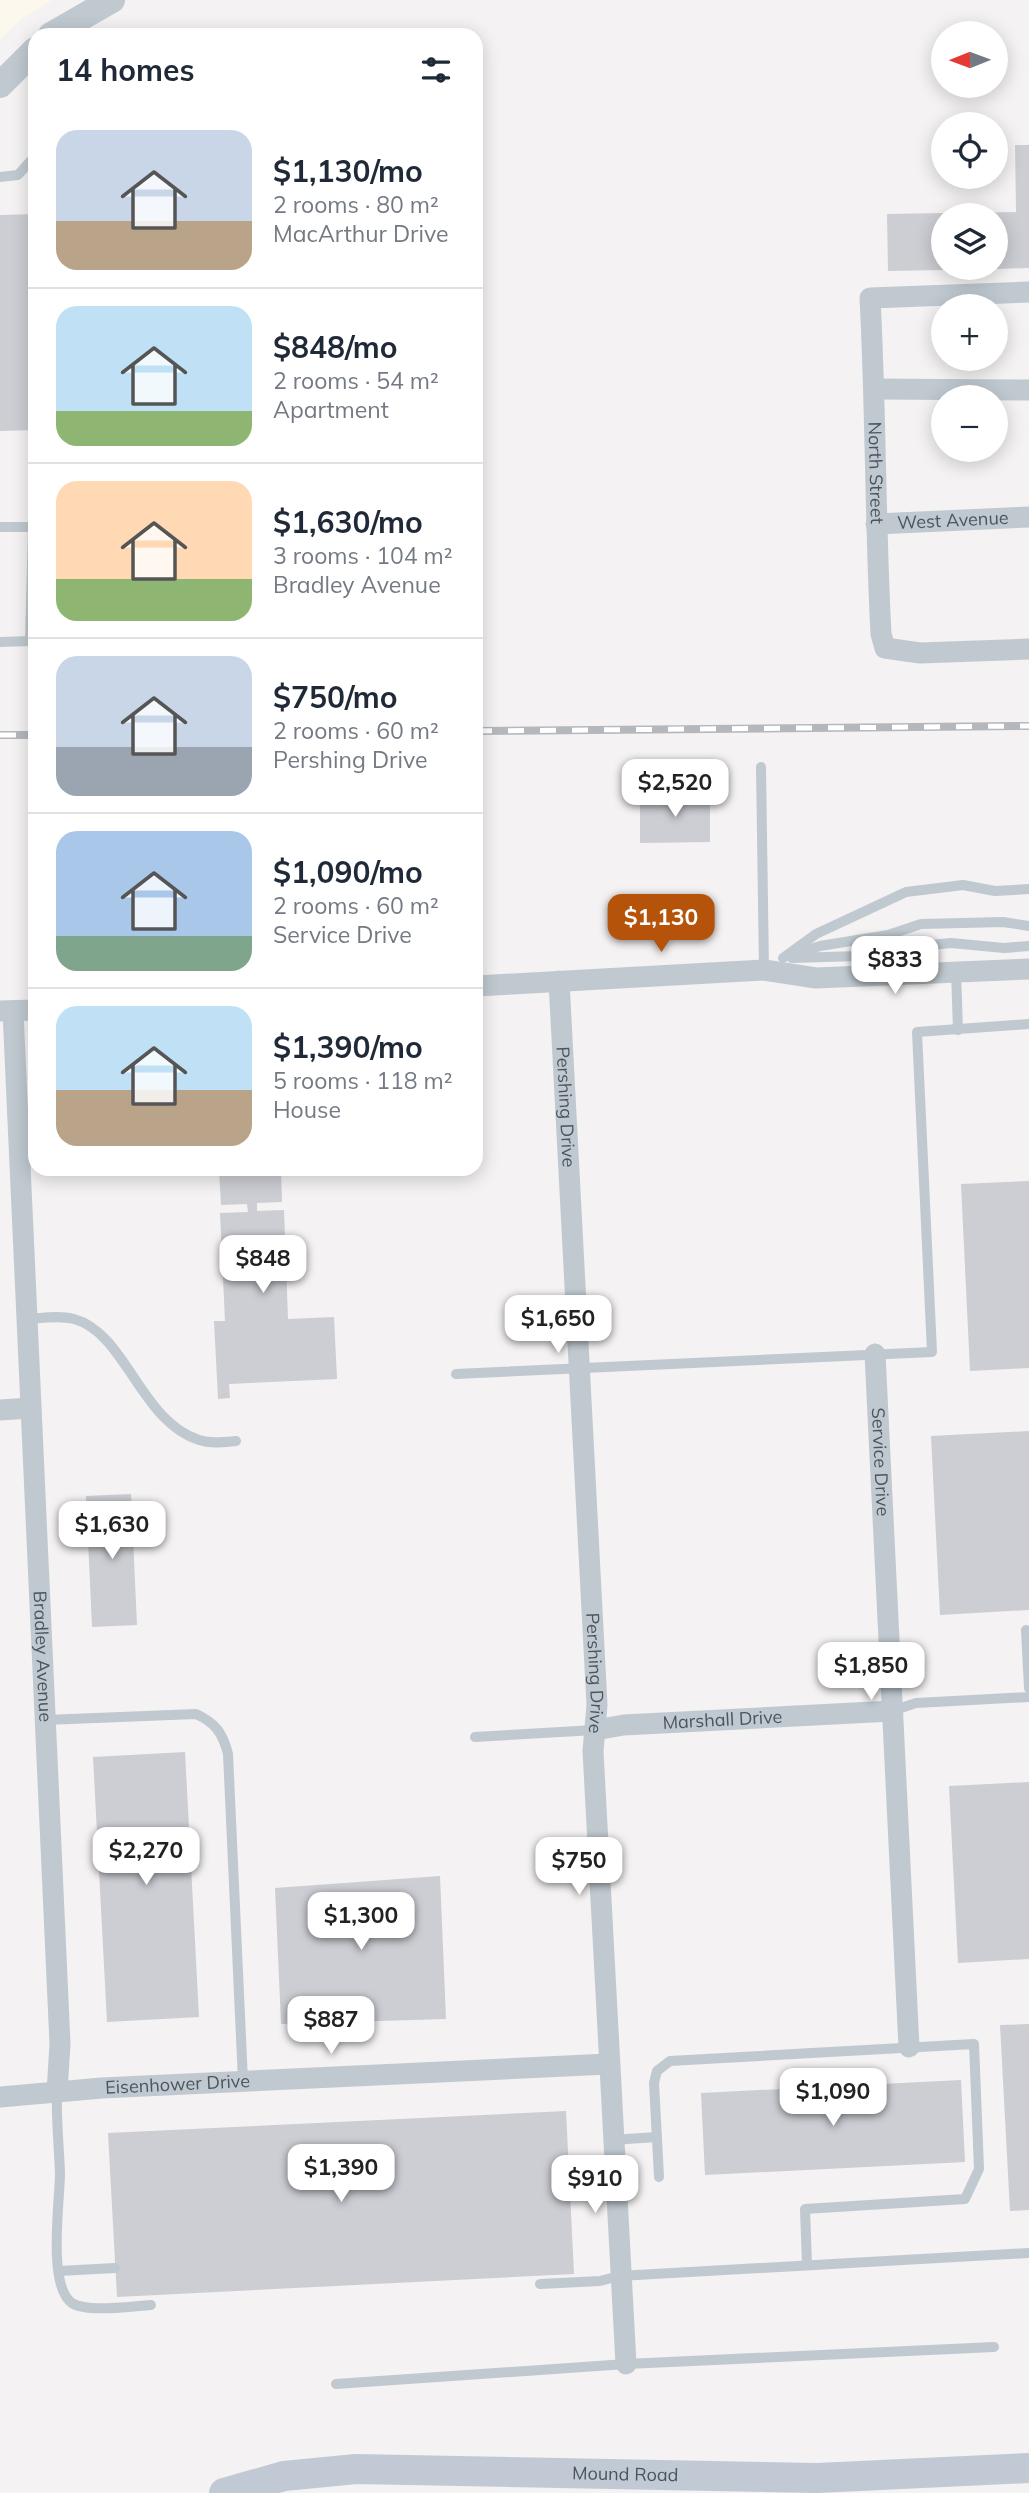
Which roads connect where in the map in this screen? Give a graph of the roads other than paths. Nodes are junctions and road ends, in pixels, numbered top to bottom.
1 (112, 0) edge
2 (65, 28) edge
3 (28, 58) edge
4 (0, 85) edge
5 (28, 164) edge
6 (0, 177) edge
7 (1029, 292) edge
8 (875, 389) junction
9 (1029, 390) edge
10 (1029, 517) edge
11 (876, 524) junction
12 (0, 527) edge
13 (28, 527) edge
14 (28, 641) edge
15 (0, 642) edge
16 (1029, 649) edge
17 (761, 767) dead end
18 (1029, 889) edge
19 (1029, 926) edge
20 (1029, 946) edge
21 (783, 958) junction
22 (1029, 969) edge
23 (764, 970) junction
24 (956, 971) junction
25 (559, 981) junction
26 (483, 986) edge
27 (28, 1010) edge
28 (6, 1011) edge
29 (1029, 1024) edge
30 (958, 1030) junction
31 (26, 1319) junction
32 (875, 1354) junction
33 (580, 1368) junction
34 (456, 1374) dead end
35 (30, 1408) junction
36 (0, 1410) edge
37 (236, 1441) dead end
38 (1026, 1630) dead end
39 (1029, 1688) edge
40 (1029, 1698) edge
41 (892, 1711) junction
42 (45, 1720) junction
43 (595, 1730) junction
44 (475, 1737) dead end
45 (909, 2047) junction
46 (608, 2064) junction
47 (243, 2081) junction
48 (57, 2092) junction
49 (0, 2097) edge
50 (657, 2137) junction
51 (612, 2140) junction
52 (659, 2177) dead end
53 (614, 2190) junction
54 (570, 2192) dead end
55 (1029, 2253) edge
56 (807, 2264) junction
57 (115, 2268) dead end
58 (59, 2271) junction
59 (619, 2276) junction
60 (540, 2284) dead end
61 (151, 2305) dead end
62 (994, 2347) dead end
63 (626, 2364) junction
64 (336, 2384) dead end
65 (1029, 2468) edge
66 (223, 2493) edge

1 - 2 street
3 - 4 street
5 - 6 lane
7 - 8 street, North Street
8 - 9 street
8 - 11 street, North Street
10 - 11 street, West Avenue
11 - 16 street, North Street
12 - 13 lane
14 - 15 lane
17 - 23 lane
18 - 21 lane
19 - 21 lane
20 - 21 lane
21 - 23 street
22 - 24 street
23 - 24 street
23 - 25 street
24 - 30 lane
25 - 26 street
25 - 33 street, Pershing Drive
27 - 28 street
28 - 31 street, Bradley Avenue
29 - 30 lane
30 - 32 lane
31 - 35 street, Bradley Avenue
31 - 37 lane
32 - 33 lane
32 - 41 street, Service Drive
33 - 34 lane
33 - 43 street, Pershing Drive
35 - 36 street
35 - 42 street, Bradley Avenue
38 - 39 lane
40 - 41 lane
41 - 43 street, Marshall Drive
41 - 45 street, Service Drive
42 - 47 lane
42 - 48 street, Bradley Avenue
43 - 44 lane
43 - 46 street, Pershing Drive
45 - 50 lane
45 - 56 lane
46 - 47 street, Eisenhower Drive
46 - 51 street, Pershing Drive
47 - 48 street, Eisenhower Drive
48 - 49 street, Eisenhower Drive
48 - 58 lane
50 - 51 lane
50 - 52 lane
51 - 53 street, Pershing Drive
53 - 54 lane
53 - 59 street, Pershing Drive
55 - 56 lane
56 - 59 lane
57 - 58 lane
58 - 61 lane
59 - 60 lane
59 - 63 street, Pershing Drive
62 - 63 lane
63 - 64 lane
65 - 66 main road, Mound Road

